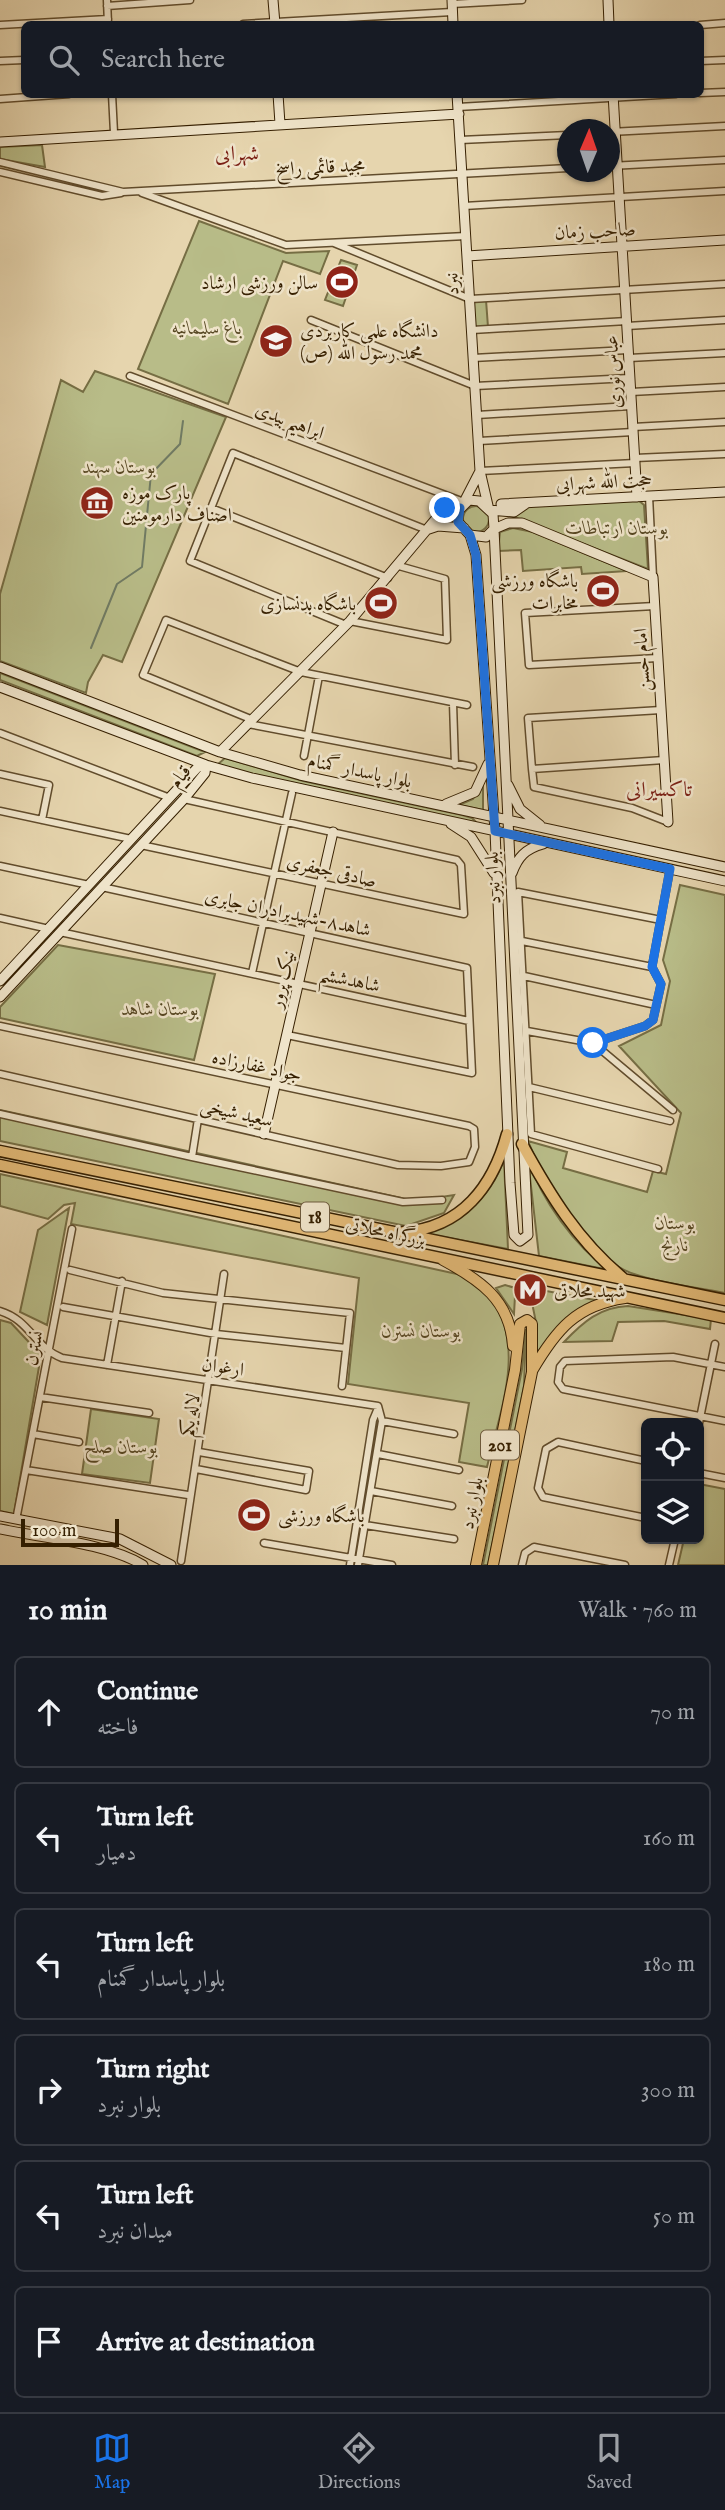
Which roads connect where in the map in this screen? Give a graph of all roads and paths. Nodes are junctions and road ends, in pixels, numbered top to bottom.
1 (190, 0) edge
2 (273, 0) edge
3 (522, 0) edge
4 (608, 0) edge
5 (107, 3) edge
6 (452, 5) edge
7 (108, 21) edge
8 (274, 21) edge
9 (294, 21) edge
10 (609, 21) edge
11 (725, 23) edge
12 (21, 24) edge
13 (0, 25) edge
14 (704, 25) edge
15 (21, 60) edge
16 (725, 60) edge
17 (0, 61) edge
18 (704, 61) edge
19 (725, 92) edge
20 (704, 93) edge
21 (21, 97) edge
22 (112, 98) edge
23 (278, 98) edge
24 (457, 98) edge
25 (592, 98) edge
26 (613, 98) edge
27 (0, 99) edge
28 (458, 111) junction
29 (612, 119) edge
30 (280, 124) junction
31 (725, 126) edge
32 (620, 132) edge
33 (114, 133) junction
34 (557, 136) edge
35 (460, 140) junction
36 (0, 142) edge
37 (725, 160) edge
38 (0, 162) edge
39 (620, 166) edge
40 (557, 170) edge
41 (0, 172) edge
42 (462, 174) junction
43 (616, 182) edge
44 (137, 191) junction
45 (725, 191) edge
46 (123, 192) junction
47 (619, 197) junction
48 (464, 206) junction
49 (466, 236) junction
50 (725, 240) edge
51 (334, 243) junction
52 (622, 246) junction
53 (467, 256) junction
54 (725, 284) edge
55 (625, 290) junction
56 (470, 299) junction
57 (311, 320) dead end
58 (725, 320) edge
59 (627, 324) junction
60 (472, 330) junction
61 (725, 353) edge
62 (628, 354) junction
63 (474, 358) junction
64 (130, 376) dead end
65 (630, 378) junction
66 (475, 386) junction
67 (725, 387) edge
68 (631, 392) junction
69 (631, 406) junction
70 (477, 415) junction
71 (725, 422) edge
72 (633, 430) junction
73 (479, 442) junction
74 (725, 454) edge
75 (635, 461) junction
76 (480, 471) junction
77 (725, 492) edge
78 (649, 496) junction
79 (637, 497) junction
80 (528, 502) junction
81 (501, 504) dead end
82 (462, 505) junction
83 (211, 508) junction
84 (489, 510) junction
85 (494, 529) junction
86 (427, 530) junction
87 (467, 532) junction
88 (399, 566) junction
89 (653, 577) junction
90 (388, 578) junction
91 (655, 606) junction
92 (348, 623) junction
93 (658, 658) junction
94 (0, 667) edge
95 (301, 672) junction
96 (319, 676) junction
97 (0, 687) edge
98 (453, 703) junction
99 (467, 705) dead end
100 (661, 710) junction
101 (251, 722) junction
102 (0, 733) edge
103 (308, 736) junction
104 (220, 752) junction
105 (489, 755) junction
106 (304, 756) dead end
107 (664, 760) junction
108 (206, 765) junction
109 (455, 765) junction
110 (473, 767) dead end
111 (532, 769) junction
112 (504, 773) junction
113 (0, 774) edge
114 (292, 793) dead end
115 (170, 797) junction
116 (184, 799) junction
117 (441, 806) junction
118 (0, 811) edge
119 (494, 817) junction
120 (42, 820) junction
121 (507, 820) junction
122 (285, 821) junction
123 (447, 821) junction
124 (668, 822) joint
125 (544, 828) junction
126 (495, 831) junction
127 (333, 832) junction
128 (507, 834) junction
129 (131, 839) junction
130 (547, 843) junction
131 (141, 845) junction
132 (0, 866) edge
133 (725, 867) edge
134 (670, 869) junction
135 (274, 873) junction
136 (496, 877) junction
137 (510, 878) junction
138 (725, 881) edge
139 (321, 883) junction
140 (89, 885) junction
141 (102, 887) junction
142 (0, 918) edge
143 (661, 920) junction
144 (71, 921) junction
145 (263, 923) junction
146 (49, 929) junction
147 (60, 932) junction
148 (310, 933) junction
149 (101, 941) junction
150 (522, 941) junction
151 (652, 967) junction
152 (252, 973) junction
153 (524, 976) junction
154 (1, 979) edge
155 (299, 983) junction
156 (0, 996) edge
157 (656, 1005) junction
158 (469, 1021) junction
159 (0, 1026) edge
160 (527, 1031) junction
161 (287, 1035) junction
162 (593, 1043) junction
163 (0, 1074) edge
164 (275, 1084) junction
165 (529, 1087) junction
166 (673, 1110) dead end
167 (0, 1114) edge
168 (198, 1119) junction
169 (670, 1121) dead end
170 (507, 1133) junction
171 (264, 1134) junction
172 (522, 1144) junction
173 (0, 1151) edge
174 (192, 1157) junction
175 (469, 1162) joint
176 (0, 1166) edge
177 (658, 1169) dead end
178 (89, 1170) junction
179 (135, 1179) junction
180 (525, 1182) junction
181 (84, 1183) junction
182 (510, 1183) junction
183 (132, 1193) junction
184 (442, 1200) dead end
185 (72, 1229) dead end
186 (392, 1233) junction
187 (442, 1260) junction
188 (70, 1270) dead end
189 (224, 1274) dead end
190 (625, 1279) junction
191 (122, 1281) junction
192 (625, 1298) junction
193 (220, 1299) junction
194 (725, 1300) edge
195 (63, 1307) dead end
196 (0, 1311) edge
197 (116, 1317) junction
198 (725, 1318) edge
199 (216, 1334) junction
200 (715, 1344) dead end
201 (346, 1348) junction
202 (48, 1353) junction
203 (711, 1364) junction
204 (107, 1365) junction
205 (725, 1367) edge
206 (515, 1370) junction
207 (532, 1371) junction
208 (210, 1381) junction
209 (342, 1386) dead end
210 (40, 1397) junction
211 (378, 1406) junction
212 (149, 1413) dead end
213 (690, 1418) edge
214 (699, 1418) edge
215 (704, 1420) edge
216 (382, 1421) junction
217 (725, 1421) edge
218 (33, 1434) junction
219 (454, 1434) dead end
220 (79, 1442) dead end
221 (199, 1452) junction
222 (377, 1454) junction
223 (641, 1460) edge
224 (196, 1469) junction
225 (26, 1470) junction
226 (459, 1470) dead end
227 (704, 1474) edge
228 (725, 1478) edge
229 (371, 1491) junction
230 (188, 1495) dead end
231 (452, 1506) dead end
232 (18, 1515) dead end
233 (0, 1517) edge
234 (641, 1517) edge
235 (365, 1525) junction
236 (0, 1529) edge
237 (454, 1539) dead end
238 (264, 1543) dead end
239 (674, 1544) edge
240 (181, 1561) dead end
241 (355, 1562) edge
242 (143, 1565) edge
243 (171, 1565) edge
244 (392, 1565) edge
245 (476, 1565) edge
246 (493, 1565) edge
247 (522, 1565) edge
248 (625, 1565) edge
249 (669, 1565) edge

1 - 5 street
2 - 8 main road
3 - 6 street
4 - 10 main road
5 - 7 street
6 - 9 street
11 - 14 street
12 - 13 street
15 - 17 street
16 - 18 street
19 - 20 street
21 - 27 street
22 - 33 street
23 - 30 main road
24 - 28 main road, نبرد
25 - 28 street
26 - 29 main road, عباس نوری
28 - 30 main road
28 - 35 main road, نبرد
30 - 33 main road
31 - 32 street
33 - 36 main road
34 - 35 street
35 - 42 main road, نبرد
37 - 39 street
38 - 46 street
40 - 42 street, مجید قائمی راسخ
41 - 46 street, مجید قائمی راسخ
42 - 44 street, مجید قائمی راسخ
42 - 48 main road, نبرد
43 - 47 main road, عباس نوری
44 - 46 street, مجید قائمی راسخ
44 - 51 street
45 - 47 street
47 - 48 street
47 - 52 main road, عباس نوری
48 - 49 main road, نبرد
49 - 51 street
49 - 53 main road, نبرد
50 - 52 main road, صاحب زمان
51 - 56 street
52 - 53 main road, صاحب زمان
52 - 55 main road, عباس نوری
53 - 56 main road, نبرد
54 - 55 street
55 - 56 street
55 - 59 main road, عباس نوری
56 - 60 main road, نبرد
57 - 66 street
58 - 59 street
59 - 60 street
59 - 62 main road, عباس نوری
60 - 63 main road, نبرد
61 - 62 street
62 - 63 street
62 - 65 main road, عباس نوری
63 - 66 main road, نبرد
64 - 82 street, ابراهیم بیدی
65 - 66 street
65 - 68 main road, عباس نوری
66 - 70 main road, نبرد
67 - 68 street
68 - 69 main road, عباس نوری
69 - 70 street
69 - 72 main road, عباس نوری
70 - 73 main road, نبرد
71 - 72 street
72 - 73 street
72 - 75 main road, عباس نوری
73 - 76 main road, نبرد
74 - 75 street
75 - 76 street
75 - 79 main road, عباس نوری
76 - 82 main road, نبرد
76 - 84 main road, نبرد
77 - 78 main road, حجت الله شهرابی
78 - 79 main road, حجت الله شهرابی
78 - 89 street, امام حسن
79 - 80 main road, حجت الله شهرابی
80 - 81 main road
80 - 84 main road, حجت الله شهرابی
82 - 84 main road
82 - 86 main road
82 - 87 main road
83 - 86 street
83 - 90 street
83 - 92 street
84 - 85 main road
85 - 87 main road
85 - 89 main road
85 - 112 main road, بلوار نبرد
86 - 87 main road
86 - 88 main road
87 - 105 main road, بلوار نبرد
88 - 90 main road
88 - 92 street
89 - 91 main road, امام حسن
90 - 92 main road
91 - 93 main road, امام حسن
91 - 93 street
92 - 95 main road
93 - 100 main road, امام حسن
94 - 104 main road, بلوار پاسدار گمنام
95 - 96 street
95 - 101 main road
95 - 101 street
96 - 98 street
96 - 103 street
97 - 108 main road, بلوار پاسدار گمنام
98 - 99 street
98 - 109 street
100 - 107 main road, امام حسن
100 - 111 street
101 - 103 street
101 - 104 main road
102 - 115 street
103 - 106 street
103 - 109 street
104 - 117 main road, بلوار پاسدار گمنام
105 - 117 main road
105 - 119 main road, بلوار نبرد
107 - 111 street
107 - 124 main road, امام حسن
108 - 115 main road, قیام
108 - 116 main road, قیام
108 - 123 main road, بلوار پاسدار گمنام
109 - 110 street
111 - 124 street
112 - 121 main road, بلوار نبرد
112 - 125 main road
113 - 120 street
114 - 122 street
115 - 129 main road, قیام
116 - 122 street
116 - 131 main road, قیام
117 - 119 main road, بلوار پاسدار گمنام
118 - 120 street
119 - 121 main road, بلوار پاسدار گمنام
119 - 126 main road, بلوار نبرد
120 - 129 street
121 - 125 main road, بلوار پاسدار گمنام
121 - 128 main road, بلوار نبرد
122 - 127 street
122 - 135 street
123 - 126 main road, بلوار پاسدار گمنام
123 - 136 main road
125 - 133 main road, بلوار پاسدار گمنام
126 - 128 main road, بلوار پاسدار گمنام
126 - 136 main road, بلوار نبرد
127 - 139 main road, نیک پرور
127 - 139 street, صادقی جعفری
128 - 130 main road, بلوار پاسدار گمنام
128 - 137 main road, بلوار نبرد
129 - 140 main road, قیام
130 - 134 main road, بلوار پاسدار گمنام
130 - 137 main road
131 - 135 street, صادقی جعفری
131 - 141 main road, قیام
132 - 140 street
134 - 138 main road, بلوار پاسدار گمنام
134 - 143 street
135 - 139 street, صادقی جعفری
135 - 145 street
136 - 170 main road, بلوار نبرد
137 - 172 main road, بلوار نبرد
139 - 148 main road, نیک پرور
140 - 146 main road, قیام
141 - 144 main road, قیام
141 - 145 street, شاهد۸-شهیدبرادران جابری
142 - 146 street
143 - 150 street
143 - 151 street
144 - 147 main road, قیام
144 - 149 street, شاهدششم
145 - 148 street, شاهد۸-شهیدبرادران جابری
145 - 152 street
146 - 147 main road
146 - 154 main road, قیام
147 - 149 street, شاهدششم
147 - 156 main road, قیام
148 - 155 main road, نیک پرور
148 - 158 street, شاهد۸-شهیدبرادران جابری
149 - 152 street, شاهدششم
150 - 151 street
150 - 153 street
151 - 157 street
152 - 155 street, شاهدششم
153 - 157 street
153 - 160 street
155 - 158 street, شاهدششم
155 - 161 main road, نیک پرور
157 - 162 street
158 - 161 street
159 - 164 street, جواد غفارزاده
160 - 162 street
160 - 165 street
161 - 164 main road, نیک پرور
162 - 166 street
163 - 168 street, سعید شیخی
164 - 171 main road, نیک پرور
164 - 175 street, جواد غفارزاده
165 - 169 street
165 - 177 street
167 - 174 street
168 - 171 street, سعید شیخی
168 - 174 street
170 - 182 main road, بلوار نبرد
170 - 186 highway
171 - 175 street, سعید شیخی
172 - 180 main road, بلوار نبرد
172 - 190 highway
173 - 178 highway, بزرگراه محلاتی / 18
174 - 184 street
176 - 181 highway, بزرگراه محلاتی / 18
178 - 179 highway, بزرگراه محلاتی / 18
178 - 181 highway
179 - 183 highway
179 - 186 highway, بزرگراه محلاتی / 18
180 - 182 main road
180 - 182 main road, بلوار نبرد
181 - 183 highway, بزرگراه محلاتی / 18
183 - 187 highway, بزرگراه محلاتی / 18
185 - 202 street, نسترن
186 - 190 highway, بزرگراه محلاتی / 18
187 - 192 highway, بزرگراه محلاتی / 18
187 - 206 main road
188 - 191 street
189 - 193 street, لاله یکم
190 - 194 highway, بزرگراه محلاتی / 18
191 - 193 street
191 - 197 street
192 - 198 highway, بزرگراه محلاتی / 18
192 - 207 main road
193 - 199 street, لاله یکم
193 - 201 street
195 - 197 street
196 - 202 street
197 - 199 street
197 - 204 street
199 - 201 street
199 - 208 street, لاله یکم
200 - 203 street
201 - 209 street
202 - 204 street, ارغوان
202 - 210 street, نسترن
203 - 205 street
203 - 213 street
203 - 214 street
204 - 208 street, ارغوان
206 - 207 main road, بلوار نبرد / 201
206 - 245 main road, بلوار نبرد / 201
207 - 246 main road, بلوار نبرد / 201
208 - 211 street, ارغوان
208 - 221 street, لاله یکم
210 - 212 street
210 - 218 street, نسترن
211 - 216 street
211 - 241 street
215 - 217 street
216 - 219 street
216 - 222 street
218 - 220 street
218 - 225 street, نسترن
221 - 224 street, لاله یکم
221 - 224 street
222 - 226 street
222 - 229 street
223 - 234 street
224 - 240 street, لاله یکم
225 - 230 street
225 - 232 street, نسترن
227 - 228 street
229 - 231 street
229 - 235 street
233 - 243 main road
235 - 237 street
235 - 241 street
236 - 242 main road
238 - 241 street
239 - 249 street
241 - 244 street
247 - 248 street

